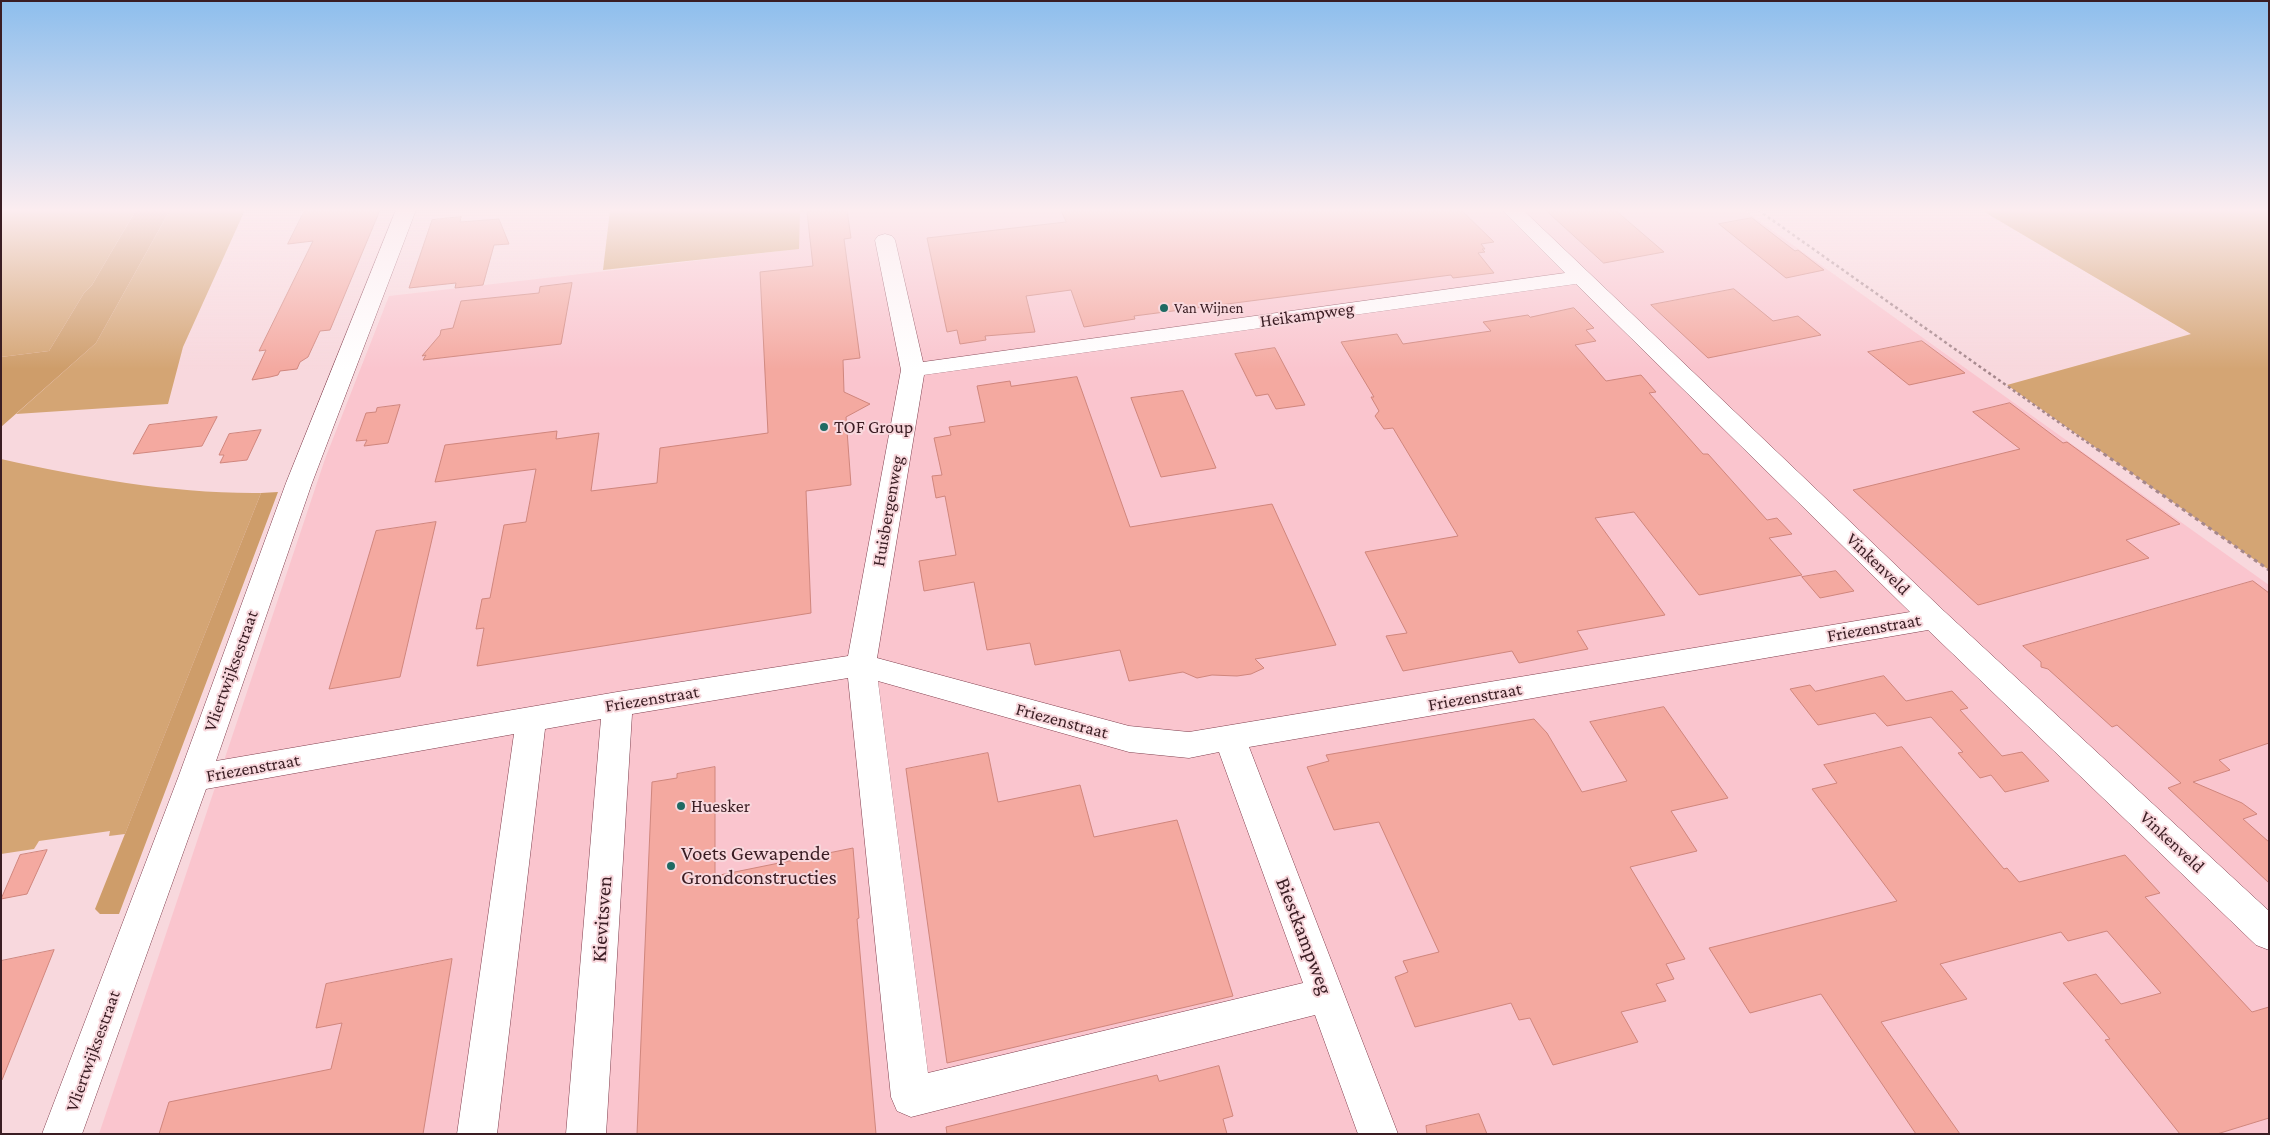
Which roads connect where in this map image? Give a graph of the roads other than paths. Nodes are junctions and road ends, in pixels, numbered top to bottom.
1 (385, 263) edge
2 (890, 263) edge
3 (1567, 263) edge
4 (1582, 277) junction
5 (913, 370) junction
6 (1934, 618) junction
7 (860, 665) junction
8 (617, 704) junction
9 (531, 720) junction
10 (1230, 739) junction
11 (194, 778) junction
12 (2269, 934) edge
13 (1326, 995) junction
14 (62, 1134) edge
15 (477, 1134) edge
16 (586, 1134) edge
17 (1378, 1134) edge

1 - 11 street, Vliertwijksestraat
2 - 5 street, Huisbergenweg
3 - 4 street, Vinkenveld
4 - 5 street, Heikampweg
4 - 6 street, Vinkenveld
5 - 7 street, Huisbergenweg
6 - 10 street, Friezenstraat
6 - 12 street, Vinkenveld
7 - 8 street, Friezenstraat
7 - 10 street, Friezenstraat
7 - 13 street, Huisbergenweg
8 - 9 street, Friezenstraat
8 - 16 street, Kievitsven
9 - 11 street, Friezenstraat
9 - 15 street
10 - 13 street, Biestkampweg
11 - 14 street, Vliertwijksestraat
13 - 17 street, Biestkampweg

